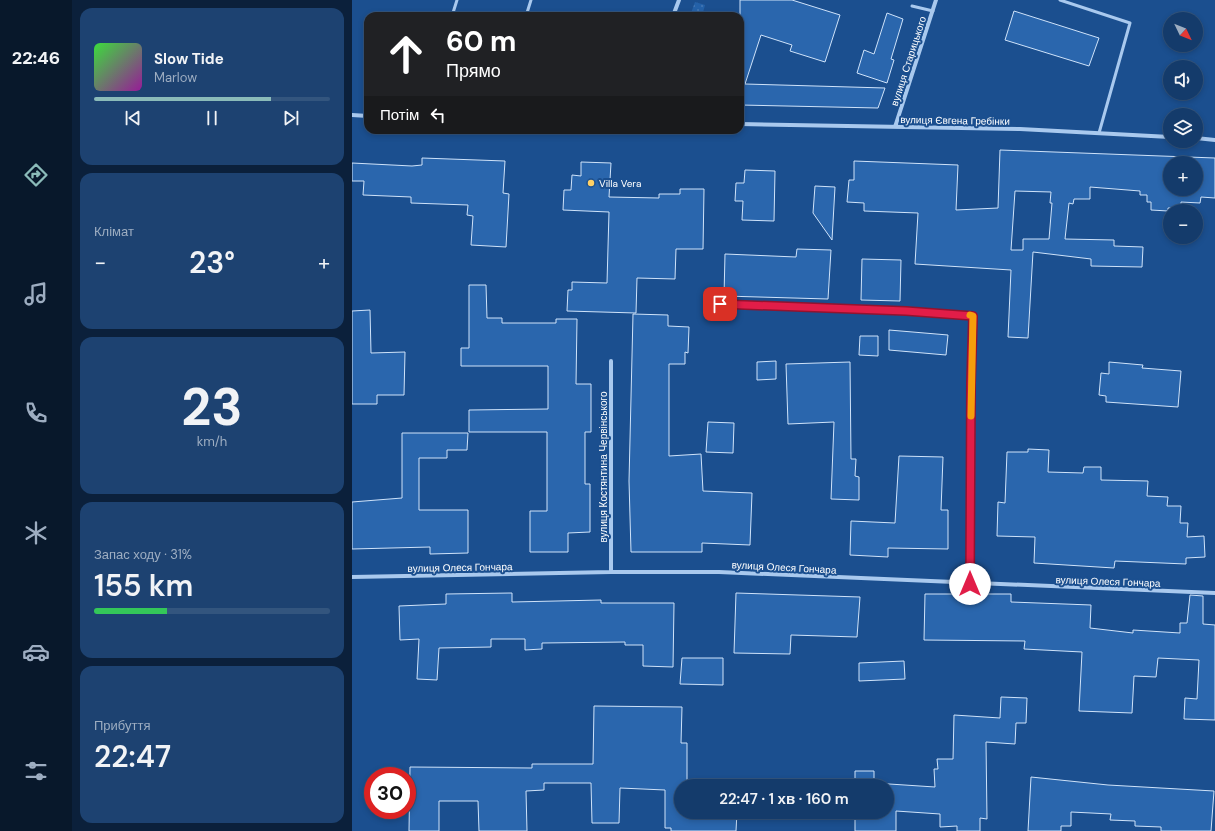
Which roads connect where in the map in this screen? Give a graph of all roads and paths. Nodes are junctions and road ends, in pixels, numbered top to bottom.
1 (457, 0) edge
2 (531, 0) edge
3 (679, 0) edge
4 (936, 0) edge
5 (1060, 0) edge
6 (912, 6) dead end
7 (933, 11) junction
8 (453, 12) edge
9 (527, 12) edge
10 (674, 12) edge
11 (352, 115) edge
12 (364, 116) edge
13 (744, 124) edge
14 (895, 127) junction
15 (1099, 133) junction
16 (1163, 137) edge
17 (1203, 139) edge
18 (1215, 140) edge
19 (720, 304) dead end
20 (611, 361) dead end
21 (971, 383) joint
22 (611, 572) junction
23 (352, 577) edge
24 (970, 584) junction
25 (1215, 593) edge

1 - 8 lane
2 - 9 lane
3 - 10 street
4 - 7 street, вулиця Старицького
5 - 15 lane
6 - 7 lane
7 - 14 street, вулиця Старицького
11 - 12 street
13 - 14 street, вулиця Євгена Гребінки
14 - 15 street, вулиця Євгена Гребінки
15 - 16 street, вулиця Євгена Гребінки
17 - 18 street
19 - 21 lane
20 - 22 street, вулиця Костянтина Червінського
21 - 24 street
22 - 23 street, вулиця Олеся Гончара
22 - 24 street, вулиця Олеся Гончара
24 - 25 street, вулиця Олеся Гончара

